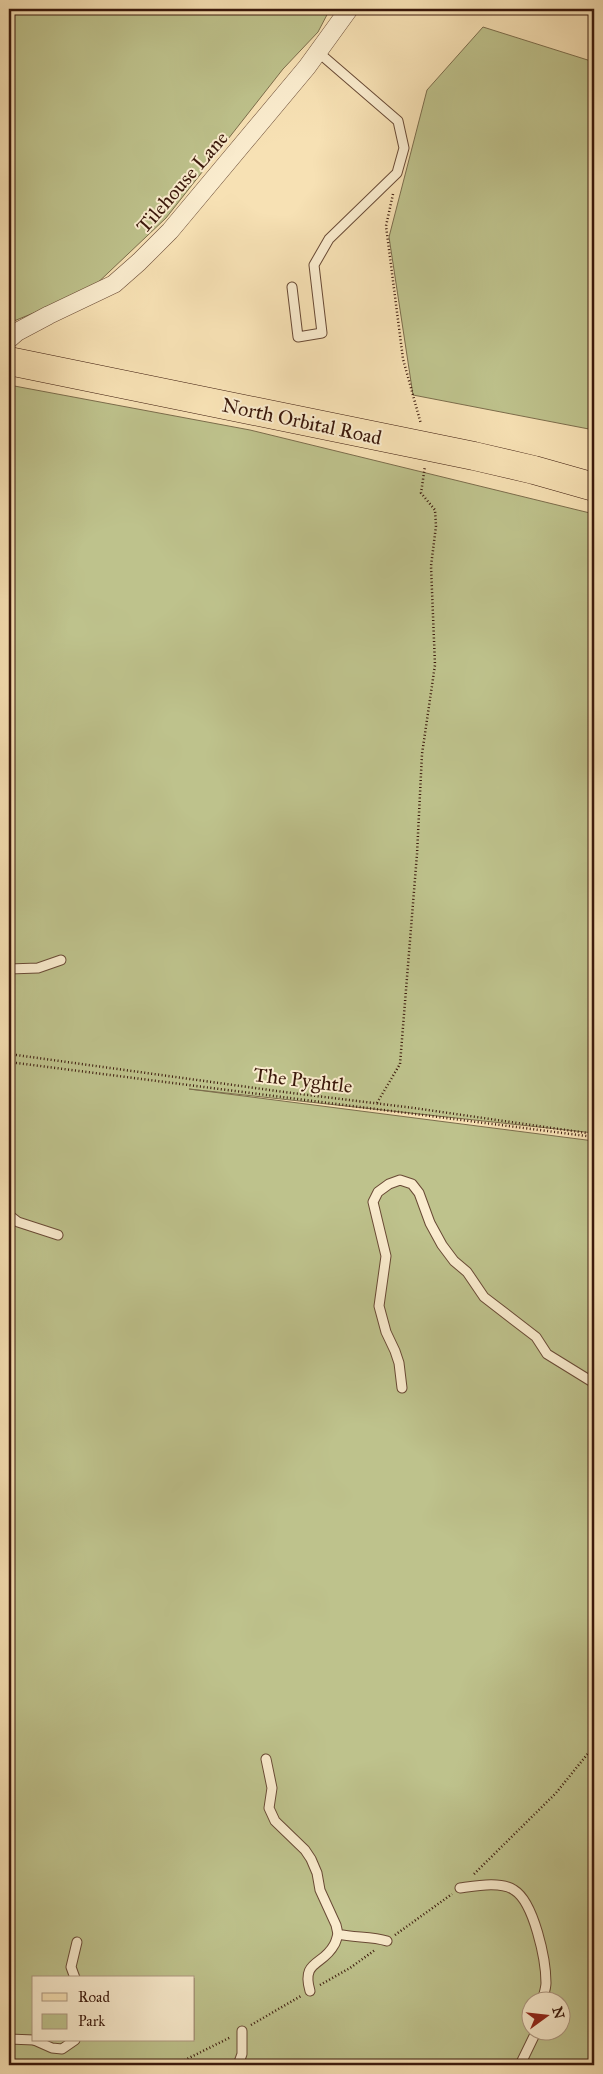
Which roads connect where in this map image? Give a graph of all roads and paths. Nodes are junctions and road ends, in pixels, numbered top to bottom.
1 (349, 9) edge
2 (318, 52) junction
3 (397, 173) junction
4 (292, 288) dead end
5 (9, 339) edge
6 (9, 361) edge
7 (428, 448) junction
8 (594, 487) edge
9 (61, 960) dead end
10 (9, 969) edge
11 (9, 1054) edge
12 (9, 1062) edge
13 (377, 1103) junction
14 (594, 1135) edge
15 (9, 1215) edge
16 (58, 1235) dead end
17 (594, 1383) edge
18 (402, 1388) dead end
19 (594, 1746) edge
20 (266, 1759) dead end
21 (460, 1888) junction
22 (338, 1934) junction
23 (387, 1941) junction
24 (77, 1942) dead end
25 (74, 1976) edge
26 (310, 1991) junction
27 (544, 1992) edge
28 (242, 2031) junction
29 (9, 2039) edge
30 (32, 2040) edge
31 (38, 2042) edge
32 (72, 2042) edge
33 (531, 2042) edge
34 (175, 2065) edge
35 (238, 2065) edge
36 (520, 2065) edge

1 - 2 street, Tilehouse Lane
2 - 3 lane
2 - 5 street, Tilehouse Lane
3 - 4 lane
3 - 7 path
6 - 7 main road, North Orbital Road
7 - 8 main road, North Orbital Road
7 - 13 path
9 - 10 lane
11 - 13 path, The Pyghtle
12 - 14 path
13 - 14 path, The Pyghtle
15 - 16 lane
17 - 18 lane
19 - 21 path
20 - 22 lane
21 - 23 path
21 - 27 lane
22 - 23 lane
22 - 26 lane
23 - 26 path
24 - 25 lane
26 - 28 path
28 - 34 path
28 - 35 lane
29 - 30 lane
31 - 32 lane
33 - 36 lane

